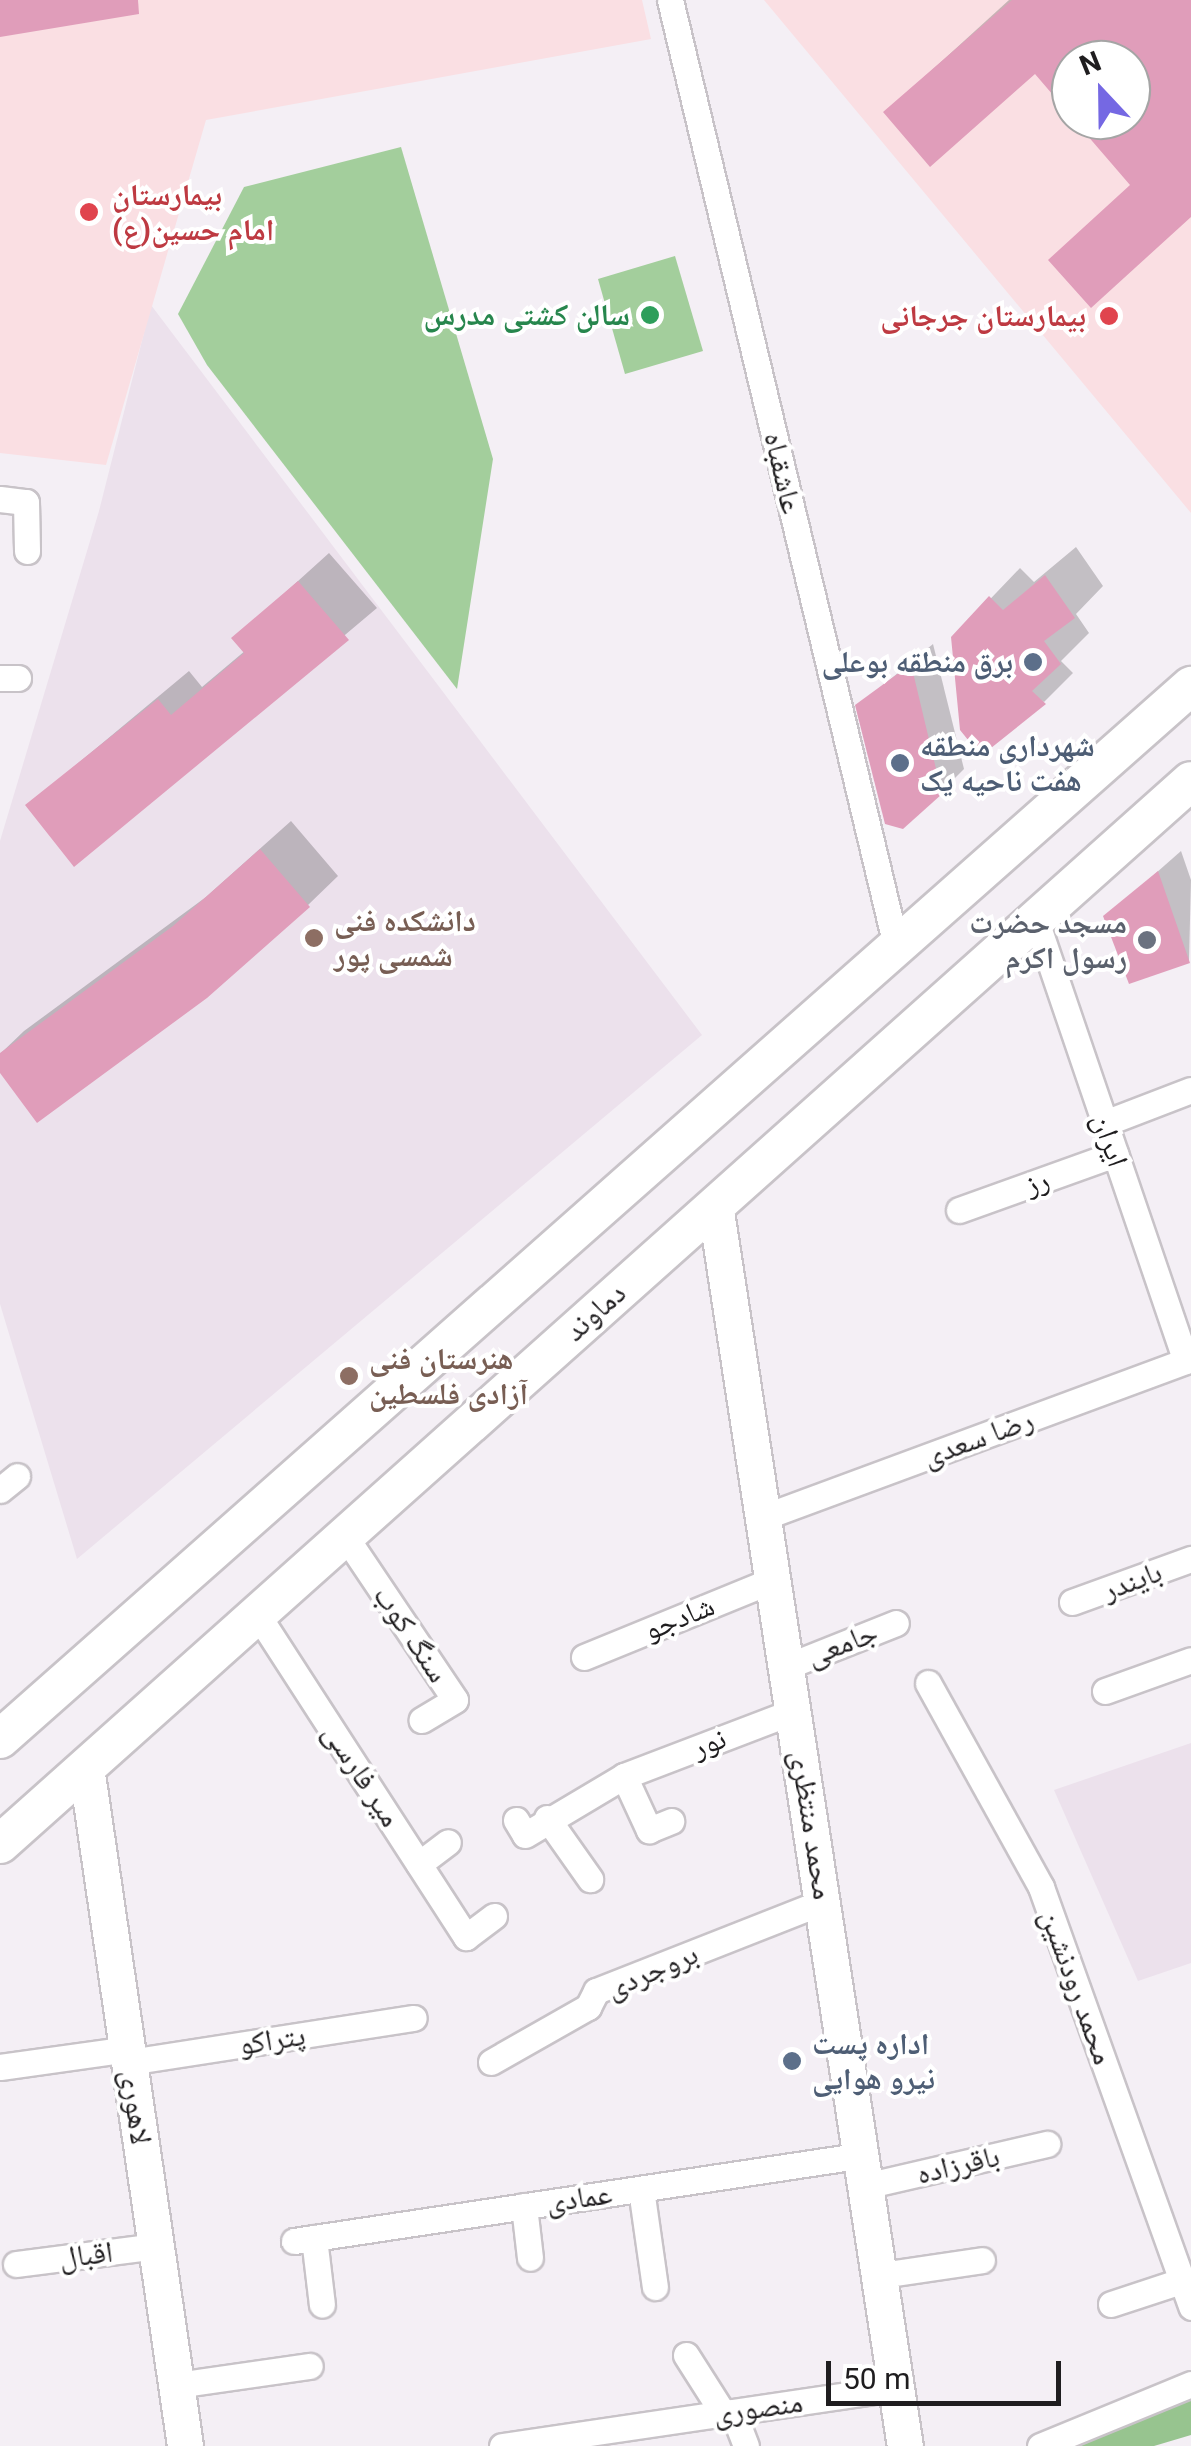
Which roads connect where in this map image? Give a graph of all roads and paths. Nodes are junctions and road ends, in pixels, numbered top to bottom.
1 (670, 0) edge
2 (0, 499) edge
3 (27, 552) dead end
4 (1191, 686) edge
5 (1191, 781) edge
6 (1035, 918) junction
7 (896, 946) junction
8 (1191, 1090) edge
9 (1105, 1123) junction
10 (1116, 1154) junction
11 (715, 1204) junction
12 (959, 1210) dead end
13 (1188, 1360) edge
14 (764, 1518) junction
15 (345, 1536) junction
16 (1191, 1559) edge
17 (774, 1580) junction
18 (1072, 1602) dead end
19 (257, 1614) junction
20 (896, 1623) dead end
21 (584, 1656) dead end
22 (1191, 1660) edge
23 (788, 1666) junction
24 (928, 1683) dead end
25 (1105, 1691) dead end
26 (794, 1711) junction
27 (422, 1720) dead end
28 (0, 1739) edge
29 (86, 1767) junction
30 (624, 1776) junction
31 (557, 1812) junction
32 (516, 1820) dead end
33 (671, 1822) dead end
34 (448, 1842) dead end
35 (0, 1844) edge
36 (419, 1864) junction
37 (590, 1879) dead end
38 (824, 1901) junction
39 (494, 1916) dead end
40 (414, 2018) dead end
41 (128, 2056) junction
42 (491, 2062) dead end
43 (0, 2067) edge
44 (1047, 2144) dead end
45 (866, 2170) junction
46 (641, 2189) junction
47 (524, 2206) junction
48 (156, 2246) junction
49 (530, 2258) dead end
50 (982, 2260) dead end
51 (16, 2264) dead end
52 (881, 2276) junction
53 (1181, 2281) junction
54 (655, 2287) dead end
55 (1111, 2304) dead end
56 (322, 2306) dead end
57 (1191, 2307) edge
58 (686, 2354) dead end
59 (310, 2366) dead end
60 (1191, 2384) edge
61 (176, 2385) junction
62 (896, 2388) junction
63 (728, 2413) junction
64 (186, 2446) edge
65 (502, 2446) edge
66 (746, 2446) edge
67 (905, 2446) edge
68 (1040, 2446) edge

1 - 7 street, عاشقباه
2 - 3 street
4 - 7 main road
5 - 6 main road, دماوند
6 - 9 street, ایران
6 - 11 main road, دماوند
7 - 28 main road
8 - 9 street
9 - 10 street, ایران
10 - 12 street, رز
10 - 13 street, ایران
11 - 14 main road, محمد منتظری
11 - 15 main road, دماوند
13 - 14 street, رضا سعدی
14 - 17 main road, محمد منتظری
15 - 19 main road, دماوند
15 - 27 street, سنگ کوب
16 - 18 street, بایندر
17 - 21 street, شادجو
17 - 23 main road, محمد منتظری
19 - 29 main road, دماوند
19 - 36 street, میر فارسی
20 - 23 street, جامعی
22 - 25 street
23 - 26 main road, محمد منتظری
24 - 53 street, محمد رودنشین
26 - 30 street, نور
26 - 38 main road, محمد منتظری
29 - 35 main road, دماوند
29 - 41 main road, لاهوری
30 - 31 street, نور
30 - 33 street
31 - 32 street
31 - 37 street
34 - 36 street
36 - 39 street, میر فارسی
38 - 42 street, بروجردی
38 - 45 main road, محمد منتظری
40 - 41 street, پتراکو
41 - 43 street, پتراکو
41 - 48 main road, لاهوری
44 - 45 street, باقرزاده
45 - 46 street, عمادی
45 - 52 main road, محمد منتظری
46 - 47 street, عمادی
46 - 54 street
47 - 49 street
47 - 56 street, عمادی
48 - 51 street, اقبال
48 - 61 main road, لاهوری
50 - 52 street
52 - 62 main road, محمد منتظری
53 - 55 street
53 - 57 street, محمد رودنشین
58 - 63 street
59 - 61 street
60 - 68 street
61 - 64 main road, لاهوری
62 - 63 street, منصوری
62 - 67 main road, محمد منتظری
63 - 65 street, منصوری
63 - 66 street

